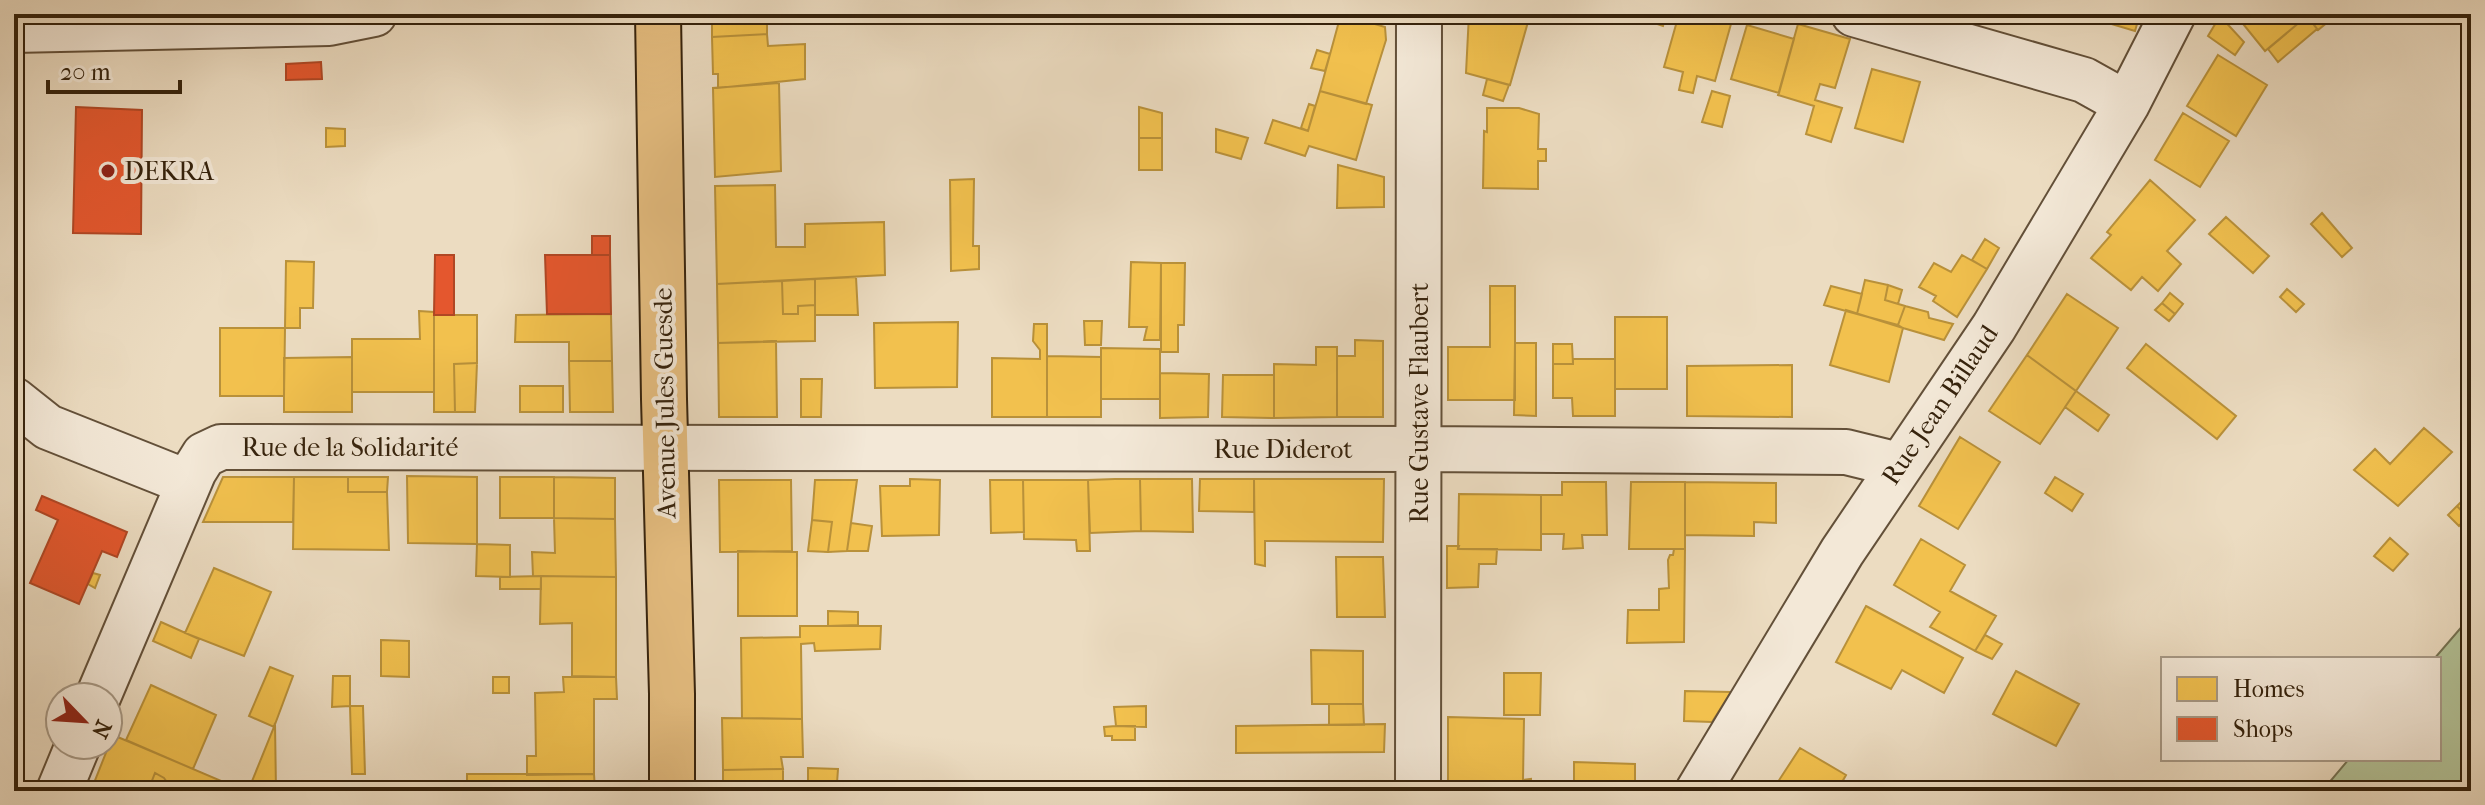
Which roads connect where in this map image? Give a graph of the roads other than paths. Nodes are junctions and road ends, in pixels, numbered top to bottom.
1 (374, 14) edge
2 (658, 14) edge
3 (1419, 14) edge
4 (1854, 14) edge
5 (2173, 14) edge
6 (222, 20) edge
7 (114, 21) edge
8 (14, 30) edge
9 (2127, 104) junction
10 (14, 400) edge
11 (665, 448) junction
12 (1419, 449) junction
13 (1899, 465) junction
14 (189, 483) junction
15 (105, 681) edge
16 (71, 761) edge
17 (59, 791) edge
18 (672, 791) edge
19 (1418, 791) edge
20 (1698, 791) edge

1 - 6 street
2 - 11 main road, Avenue Jules Guesde
3 - 12 street, Rue Gustave Flaubert
4 - 9 street
5 - 9 street, Rue Jean Billaud
6 - 7 street
7 - 8 street
9 - 13 street, Rue Jean Billaud
10 - 14 street
11 - 12 street, Rue Diderot
11 - 14 street, Rue de la Solidarité
11 - 18 main road, Avenue Jules Guesde
12 - 13 street, Rue Diderot
12 - 19 street, Rue Gustave Flaubert
13 - 20 street, Rue Jean Billaud
14 - 15 street, Rue de la Solidarité
16 - 17 street

